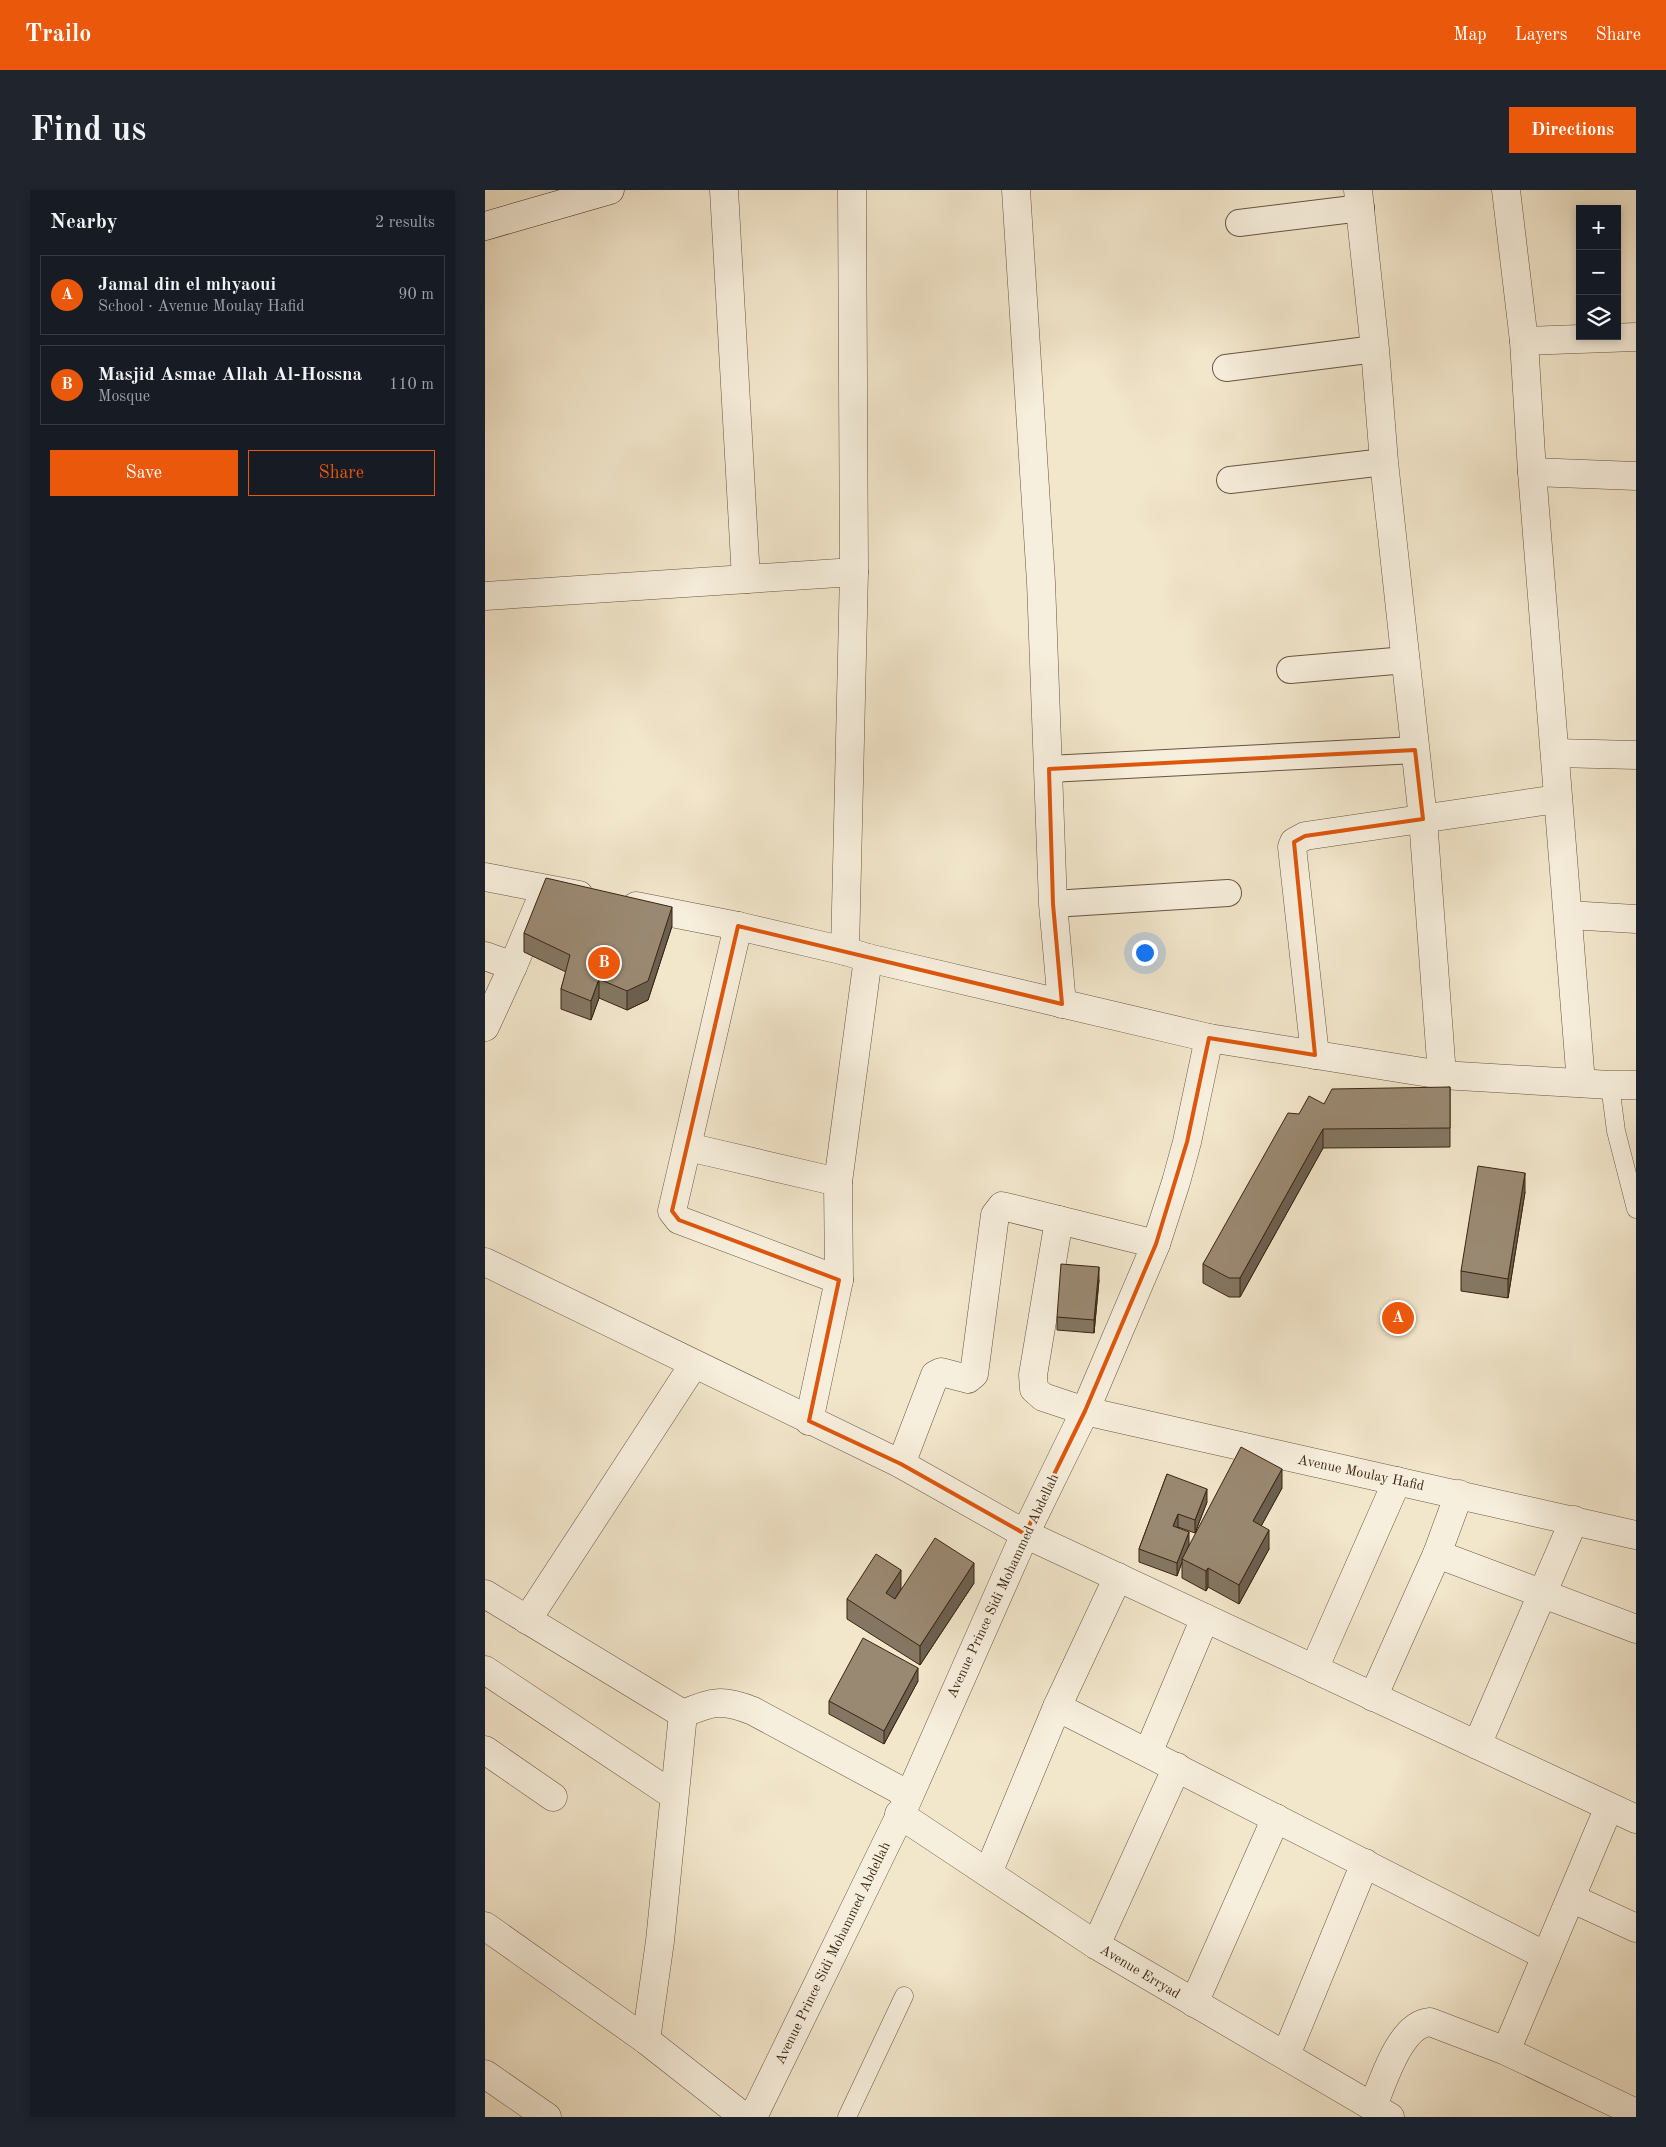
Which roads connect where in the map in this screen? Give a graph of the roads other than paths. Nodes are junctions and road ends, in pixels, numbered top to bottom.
1 (610, 190) edge
2 (725, 190) edge
3 (852, 190) edge
4 (1016, 190) edge
5 (1506, 190) edge
6 (1359, 199) edge
7 (1239, 223) dead end
8 (485, 226) edge
9 (1636, 338) edge
10 (1524, 341) junction
11 (1375, 350) junction
12 (1225, 368) dead end
13 (1384, 462) junction
14 (1531, 472) junction
15 (1636, 476) edge
16 (1229, 480) dead end
17 (855, 572) junction
18 (746, 579) junction
19 (485, 596) edge
20 (1405, 660) junction
21 (1290, 670) dead end
22 (1415, 750) junction
23 (1555, 753) junction
24 (1636, 755) edge
25 (1049, 769) junction
26 (1557, 799) junction
27 (1423, 819) junction
28 (485, 877) edge
29 (545, 888) junction
30 (1228, 893) dead end
31 (1053, 904) junction
32 (1568, 915) junction
33 (1636, 919) edge
34 (738, 926) junction
35 (857, 954) junction
36 (485, 956) edge
37 (513, 966) junction
38 (1062, 1004) junction
39 (485, 1026) edge
40 (1209, 1038) junction
41 (1315, 1055) junction
42 (1442, 1075) junction
43 (1581, 1083) junction
44 (1623, 1085) edge
45 (688, 1147) junction
46 (838, 1182) junction
47 (1636, 1209) edge
48 (1059, 1220) junction
49 (1156, 1244) junction
50 (485, 1262) edge
51 (839, 1280) junction
52 (694, 1364) junction
53 (1085, 1411) junction
54 (809, 1421) junction
55 (901, 1464) junction
56 (1397, 1481) junction
57 (1459, 1494) junction
58 (1574, 1520) junction
59 (1025, 1534) junction
60 (1636, 1535) edge
61 (1437, 1554) junction
62 (1118, 1577) junction
63 (485, 1594) edge
64 (1543, 1594) junction
65 (1205, 1618) junction
66 (527, 1620) junction
67 (1636, 1629) edge
68 (1314, 1669) junction
69 (485, 1670) edge
70 (1373, 1697) junction
71 (1057, 1707) junction
72 (683, 1714) junction
73 (1477, 1745) junction
74 (485, 1750) edge
75 (1148, 1753) junction
76 (1177, 1768) junction
77 (673, 1794) junction
78 (553, 1798) dead end
79 (904, 1804) junction
80 (1609, 1807) junction
81 (1275, 1818) junction
82 (1636, 1820) edge
83 (1365, 1863) junction
84 (988, 1874) junction
85 (1571, 1898) junction
86 (485, 1926) edge
87 (1636, 1928) edge
88 (1096, 1946) junction
89 (1546, 1956) junction
90 (904, 1996) dead end
91 (1193, 2003) junction
92 (647, 2040) junction
93 (1506, 2051) junction
94 (1286, 2055) junction
95 (485, 2074) edge
96 (1381, 2112) edge
97 (1636, 2113) edge
98 (547, 2117) edge
99 (744, 2117) edge
100 (753, 2117) edge
101 (847, 2117) edge

1 - 8 street
2 - 18 street
3 - 17 street
4 - 25 street
5 - 10 street
6 - 7 street
6 - 11 street
9 - 10 street
10 - 14 street
11 - 12 street
11 - 13 street
13 - 16 street
13 - 20 street
14 - 15 street
14 - 23 street
17 - 18 street
17 - 35 street
18 - 19 street
20 - 21 street
20 - 22 street
22 - 25 street
22 - 27 street
23 - 24 street
23 - 26 street
25 - 31 street
26 - 27 street
26 - 32 street
27 - 41 street
27 - 42 street
28 - 29 street
29 - 34 street
29 - 37 street
30 - 31 street
31 - 38 street
32 - 33 street
32 - 43 street
34 - 35 street
34 - 45 street
35 - 38 street
35 - 46 street
36 - 37 street
37 - 39 street
38 - 40 street
40 - 41 street
40 - 49 street, Avenue Prince Sidi Mohammed Abdellah
41 - 42 street
42 - 43 street
43 - 44 street
44 - 47 lane
45 - 46 street
45 - 51 street
46 - 51 street
48 - 49 street
48 - 53 street, Avenue Moulay Hafid
48 - 55 street
49 - 53 street, Avenue Prince Sidi Mohammed Abdellah
50 - 52 street
51 - 54 street
52 - 54 street
52 - 66 street
53 - 56 street, Avenue Moulay Hafid
53 - 59 street, Avenue Prince Sidi Mohammed Abdellah
54 - 55 street
55 - 59 street
56 - 57 street, Avenue Moulay Hafid
56 - 68 street
57 - 58 street, Avenue Moulay Hafid
57 - 61 street
58 - 60 street, Avenue Moulay Hafid
58 - 64 street
59 - 62 street
59 - 79 street, Avenue Prince Sidi Mohammed Abdellah
61 - 64 street
61 - 70 street
62 - 65 street
62 - 71 street
63 - 66 street
64 - 67 street
64 - 73 street
65 - 68 street
65 - 75 street
66 - 72 street
68 - 70 street
69 - 77 street
70 - 73 street
71 - 75 street
71 - 84 street
72 - 77 street
72 - 79 street, Avenue Erryad
73 - 80 street
74 - 78 street
75 - 76 street
76 - 81 street
76 - 88 street
77 - 92 street
79 - 84 street, Avenue Erryad
79 - 100 street, Avenue Prince Sidi Mohammed Abdellah
80 - 82 street
80 - 85 street
81 - 83 street
81 - 91 street
83 - 89 street
83 - 94 street
84 - 88 street, Avenue Erryad
85 - 87 street
85 - 89 street
86 - 92 street
88 - 91 street, Avenue Erryad
89 - 93 street
90 - 101 lane
91 - 94 street, Avenue Erryad
92 - 99 street
93 - 96 street
93 - 97 street
94 - 96 street, Avenue Erryad
95 - 98 street

